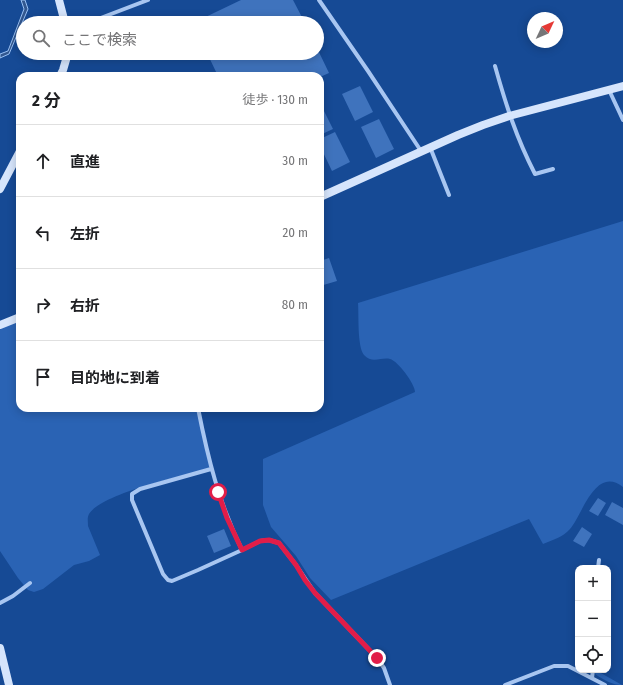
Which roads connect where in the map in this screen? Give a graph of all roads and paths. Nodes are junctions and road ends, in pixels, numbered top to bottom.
1 (59, 0) edge
2 (148, 0) edge
3 (319, 0) edge
4 (63, 16) edge
5 (106, 16) edge
6 (66, 60) edge
7 (495, 66) dead end
8 (62, 72) edge
9 (623, 86) edge
10 (609, 90) junction
11 (509, 116) junction
12 (623, 120) edge
13 (430, 147) junction
14 (421, 152) junction
15 (16, 159) edge
16 (553, 169) dead end
17 (0, 189) edge
18 (324, 195) edge
19 (449, 195) dead end
20 (16, 319) edge
21 (0, 326) edge
22 (199, 412) edge
23 (212, 469) junction
24 (242, 550) junction
25 (599, 560) dead end
26 (598, 565) edge
27 (30, 583) dead end
28 (0, 603) edge
29 (0, 648) edge
30 (593, 673) edge
31 (592, 678) junction
32 (9, 685) edge
33 (390, 685) edge
34 (505, 685) edge
35 (605, 685) edge

1 - 4 street
2 - 5 street
3 - 14 street
6 - 8 street
7 - 11 street
9 - 10 street
10 - 11 street
10 - 12 street
11 - 13 street
11 - 16 street
13 - 14 street
13 - 19 street
14 - 18 street
15 - 17 street
20 - 21 street
22 - 23 street
23 - 24 street
23 - 24 street
24 - 33 street
25 - 26 street
27 - 28 street
29 - 32 street
30 - 31 street
31 - 34 street
31 - 35 street

